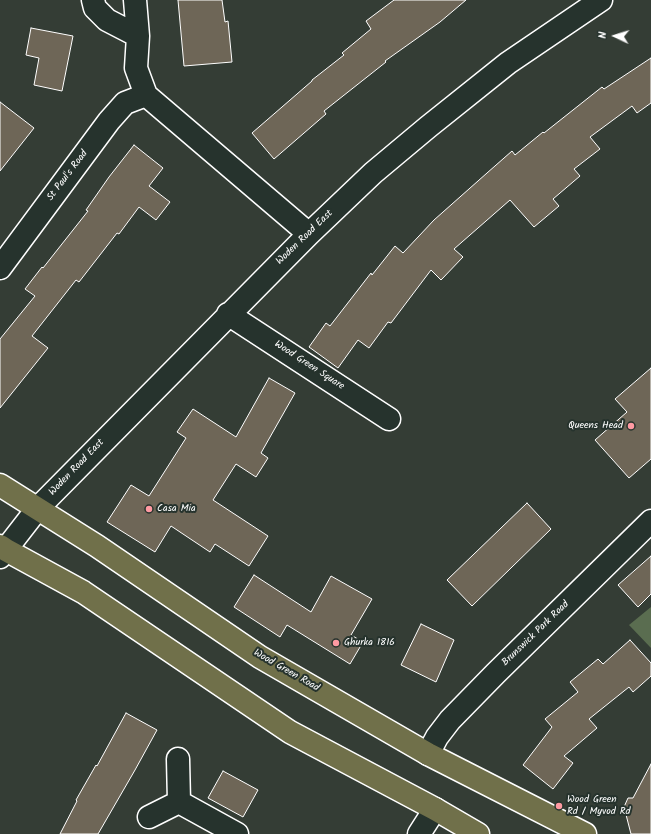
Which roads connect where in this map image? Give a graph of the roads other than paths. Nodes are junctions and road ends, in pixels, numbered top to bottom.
1 (93, 0) edge
2 (135, 0) edge
3 (601, 0) edge
4 (138, 36) junction
5 (146, 95) junction
6 (309, 234) junction
7 (0, 268) edge
8 (228, 314) junction
9 (389, 419) dead end
10 (0, 485) edge
11 (38, 508) junction
12 (651, 521) edge
13 (2, 551) edge
14 (428, 754) junction
15 (178, 759) dead end
16 (179, 802) junction
17 (435, 809) junction
18 (149, 817) dead end
19 (237, 834) edge
20 (419, 834) edge
21 (478, 834) edge
22 (585, 834) edge

1 - 4 street
2 - 4 street
3 - 6 street, Woden Road East
4 - 5 street
5 - 6 street
5 - 7 street, St Paul's Road
6 - 8 street, Woden Road East
8 - 9 street, Wood Green Square
8 - 11 street, Woden Road East
10 - 11 highway, Wood Green Road
11 - 13 street, Woden Road East
11 - 14 highway, Wood Green Road
12 - 14 street, Brunswick Park Road
13 - 17 highway
14 - 22 highway, Wood Green Road
15 - 16 street
16 - 18 street
16 - 19 street
17 - 20 street
17 - 21 highway

